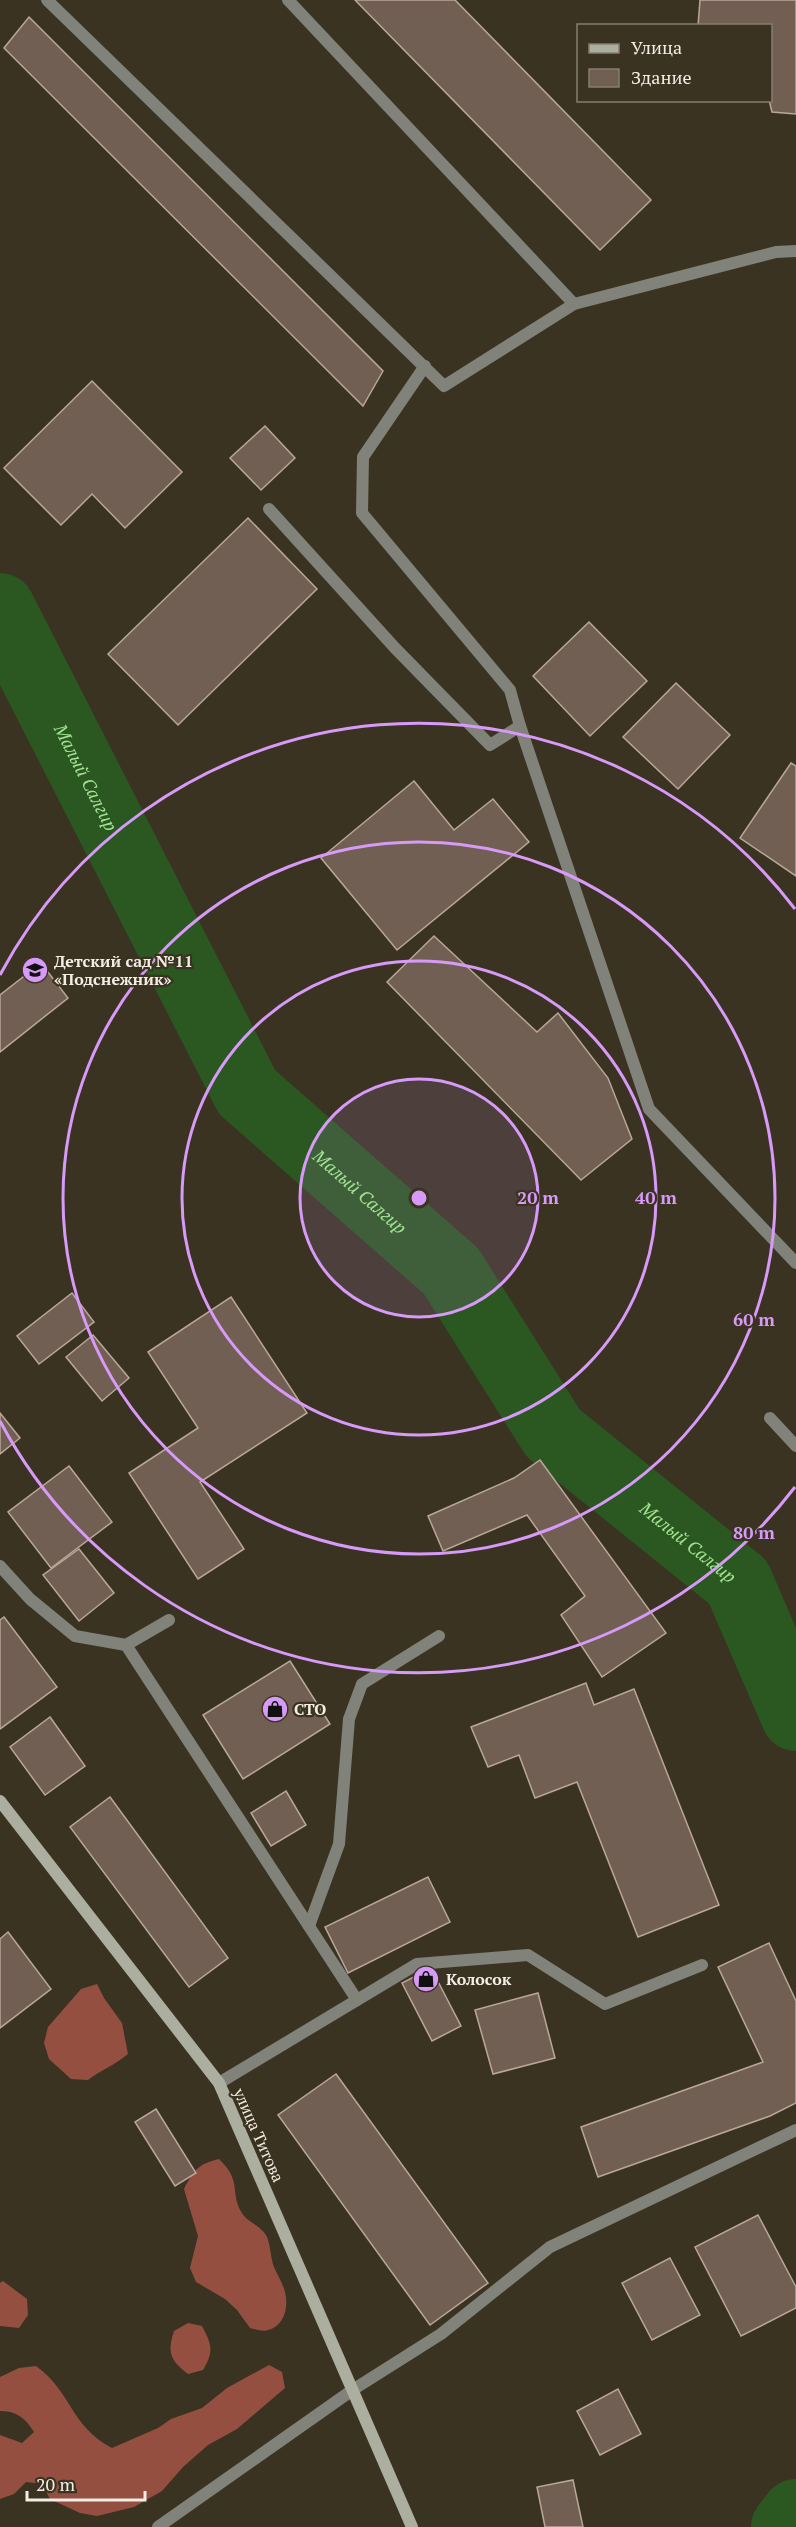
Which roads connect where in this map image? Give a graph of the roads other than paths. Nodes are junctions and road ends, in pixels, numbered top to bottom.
1 (47, 0) edge
2 (288, 0) edge
3 (796, 251) edge
4 (574, 304) junction
5 (424, 366) junction
6 (269, 509) dead end
7 (520, 726) junction
8 (796, 1263) edge
9 (770, 1418) dead end
10 (796, 1446) edge
11 (0, 1566) edge
12 (169, 1620) dead end
13 (439, 1636) dead end
14 (126, 1646) junction
15 (0, 1801) edge
16 (309, 1926) junction
17 (702, 1965) dead end
18 (357, 2000) junction
19 (219, 2083) junction
20 (796, 2130) edge
21 (354, 2389) junction
22 (158, 2527) edge
23 (412, 2527) edge

1 - 5 street
2 - 4 street
3 - 4 street
4 - 5 street
5 - 7 street
6 - 7 street
7 - 8 street
9 - 10 street
11 - 14 street
12 - 14 street
13 - 16 street
14 - 16 street
15 - 19 main road, улица Титова
16 - 18 street
17 - 18 street
18 - 19 street
19 - 21 main road, улица Титова
20 - 21 street
21 - 22 street
21 - 23 main road, улица Титова

